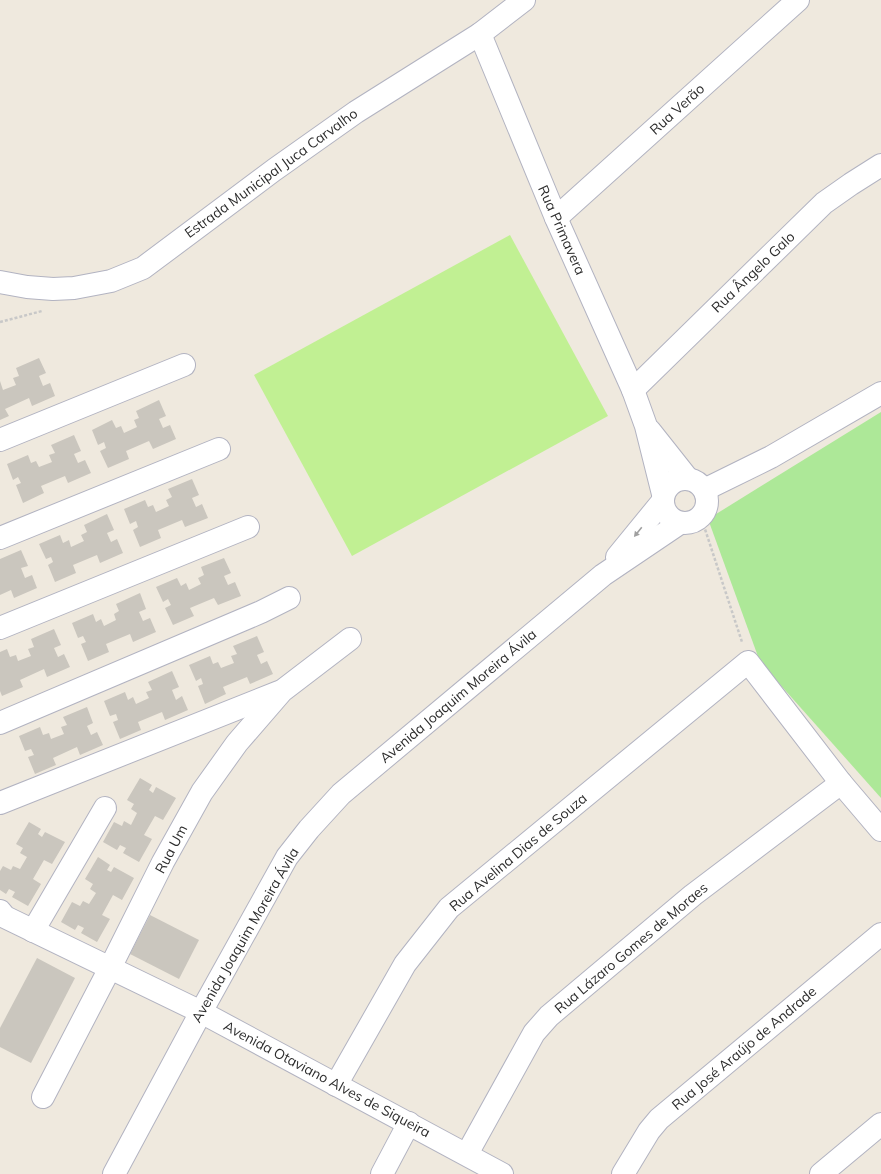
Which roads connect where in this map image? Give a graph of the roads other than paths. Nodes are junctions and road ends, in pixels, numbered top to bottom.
1 (524, 0) edge
2 (798, 0) edge
3 (480, 34) junction
4 (881, 165) edge
5 (556, 218) junction
6 (0, 282) edge
7 (184, 365) dead end
8 (633, 390) junction
9 (881, 393) edge
10 (646, 426) junction
11 (0, 440) edge
12 (219, 449) dead end
13 (688, 480) junction
14 (706, 494) junction
15 (663, 498) junction
16 (680, 523) junction
17 (248, 527) dead end
18 (0, 538) edge
19 (603, 575) junction
20 (290, 598) dead end
21 (0, 628) edge
22 (350, 639) dead end
23 (282, 691) junction
24 (0, 722) edge
25 (841, 783) junction
26 (0, 804) edge
27 (104, 808) dead end
28 (881, 830) edge
29 (0, 911) edge
30 (32, 931) junction
31 (881, 934) edge
32 (110, 968) junction
33 (201, 1012) junction
34 (336, 1085) junction
35 (43, 1097) dead end
36 (410, 1124) junction
37 (881, 1124) edge
38 (467, 1154) junction
39 (114, 1174) edge
40 (382, 1174) edge
41 (502, 1174) edge
42 (623, 1174) edge
43 (821, 1174) edge

1 - 3 street, Estrada Municipal Juca Carvalho
2 - 5 street, Rua Verão
3 - 5 street, Rua Primavera
3 - 6 street, Estrada Municipal Juca Carvalho
4 - 8 street, Rua Ângelo Galo
5 - 8 street, Rua Primavera
7 - 11 street
8 - 10 street, Rua Primavera
9 - 14 street
10 - 13 street, Rua Primavera
10 - 15 street, Rua Primavera
12 - 18 street
13 - 14 street
13 - 15 street
14 - 16 street
15 - 16 street
15 -> 19 street, Avenida Joaquim Moreira Ávila
16 - 19 street, Avenida Joaquim Moreira Ávila
17 - 21 street
19 - 33 street, Avenida Joaquim Moreira Ávila
20 - 24 street
22 - 23 street, Rua Um
23 - 26 street
23 - 32 street, Rua Um
25 - 28 street
25 - 34 street, Rua Avelina Dias de Souza
25 - 38 street, Rua Lázaro Gomes de Moraes
27 - 30 street
29 - 30 street, Avenida Otaviano Alves de Siqueira
30 - 32 street, Avenida Otaviano Alves de Siqueira
31 - 42 street, Rua José Araújo de Andrade
32 - 33 street, Avenida Otaviano Alves de Siqueira
32 - 35 street, Rua Um
33 - 34 street, Avenida Otaviano Alves de Siqueira
33 - 39 street, Avenida Joaquim Moreira Ávila
34 - 36 street, Avenida Otaviano Alves de Siqueira
36 - 38 street, Avenida Otaviano Alves de Siqueira
36 - 40 street
37 - 43 street
38 - 41 street, Avenida Otaviano Alves de Siqueira

